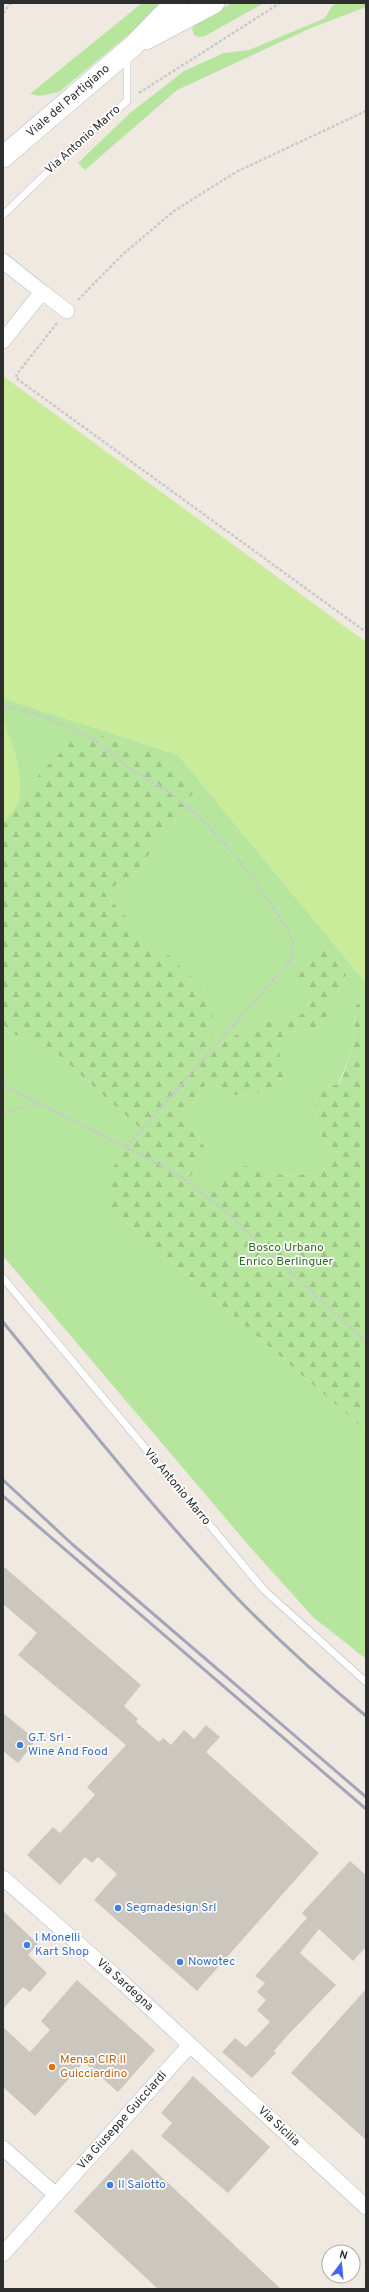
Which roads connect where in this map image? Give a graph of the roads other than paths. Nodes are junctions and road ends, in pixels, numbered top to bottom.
1 (178, 3) edge
2 (214, 3) edge
3 (130, 48) junction
4 (3, 156) edge
5 (3, 215) edge
6 (3, 261) edge
7 (42, 292) junction
8 (67, 311) road end
9 (3, 341) edge
10 (3, 1278) edge
11 (366, 1682) edge
12 (3, 1878) edge
13 (189, 2046) junction
14 (3, 2148) edge
15 (56, 2195) junction
16 (366, 2208) edge
17 (3, 2254) edge

1 - 3 main road, Viale del Partigiano
2 - 3 main road, Viale del Partigiano
3 - 4 main road, Viale del Partigiano
3 - 5 lane, Via Antonio Marro
6 - 7 street
7 - 8 street
7 - 9 street
10 - 11 lane, Via Antonio Marro
12 - 13 street, Via Sardegna
13 - 15 street, Via Giuseppe Guicciardi
13 - 16 street, Via Sicilia
14 - 15 street
15 - 17 street, Via Giuseppe Guicciardi

